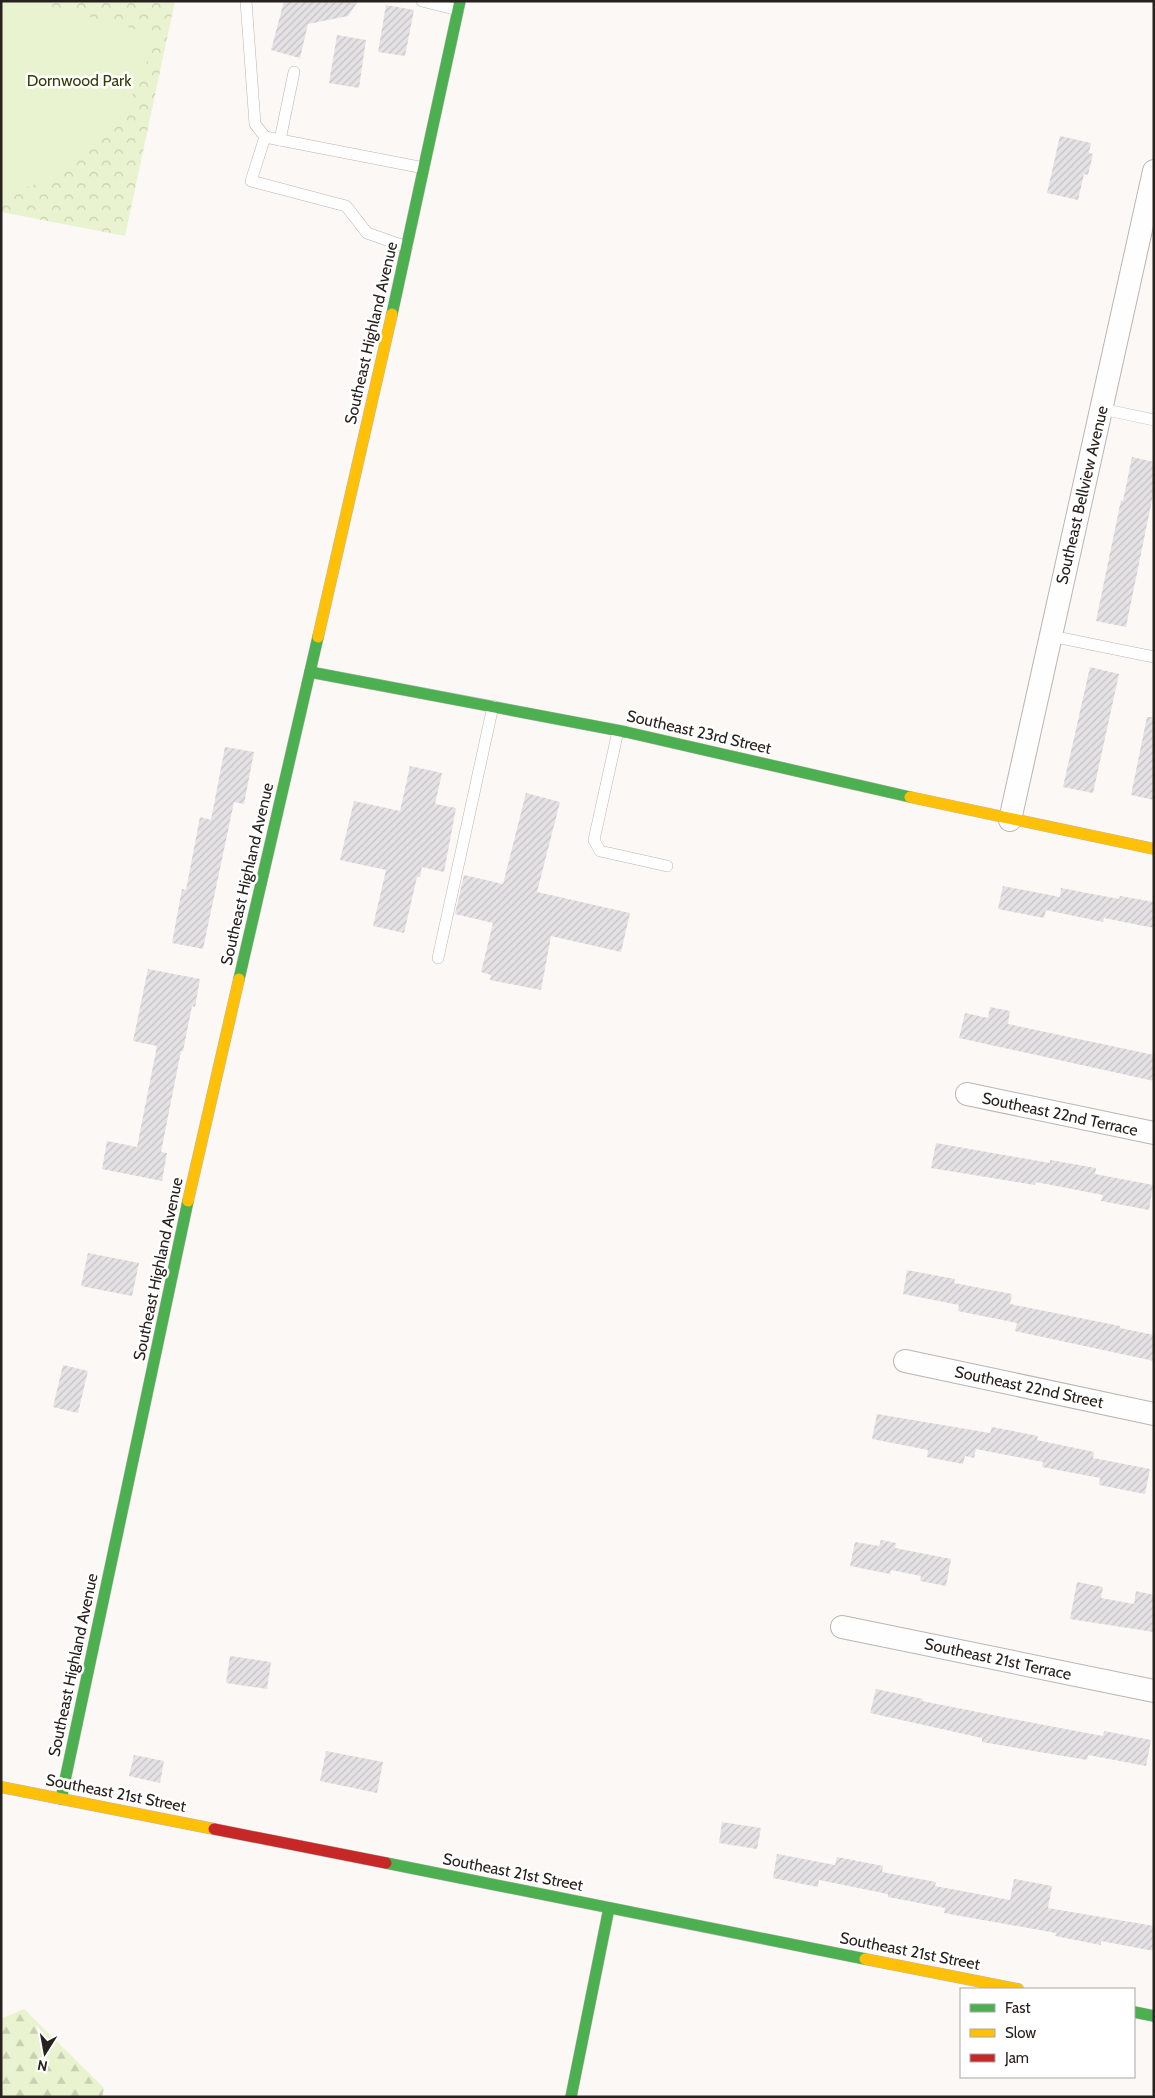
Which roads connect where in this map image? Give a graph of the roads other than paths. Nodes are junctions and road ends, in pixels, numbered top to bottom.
1 (246, 1) edge
2 (422, 1) edge
3 (459, 6) edge
4 (294, 72) dead end
5 (265, 137) junction
6 (280, 140) junction
7 (424, 168) junction
8 (1154, 170) edge
9 (407, 247) junction
10 (1102, 410) junction
11 (1154, 420) edge
12 (1051, 636) junction
13 (1154, 657) edge
14 (310, 672) junction
15 (493, 706) junction
16 (618, 731) junction
17 (1010, 820) junction
18 (1154, 850) edge
19 (667, 866) dead end
20 (438, 958) dead end
21 (967, 1094) dead end
22 (1154, 1134) edge
23 (905, 1361) dead end
24 (1154, 1414) edge
25 (842, 1627) dead end
26 (1154, 1691) edge
27 (1, 1787) edge
28 (61, 1799) junction
29 (609, 1908) junction
30 (1013, 1988) edge
31 (1135, 2012) edge
32 (1154, 2016) edge
33 (571, 2097) edge

1 - 5 lane
2 - 3 lane
3 - 7 street, Southeast Highland Avenue
4 - 6 lane
5 - 6 lane
5 - 9 lane
6 - 7 lane
7 - 9 street, Southeast Highland Avenue
8 - 10 street, Southeast Bellview Avenue
9 - 14 street, Southeast Highland Avenue
10 - 11 lane
10 - 12 street, Southeast Bellview Avenue
12 - 13 lane
12 - 17 street, Southeast Bellview Avenue
14 - 15 street, Southeast 23rd Street
14 - 28 street, Southeast Highland Avenue
15 - 16 street, Southeast 23rd Street
15 - 20 lane
16 - 17 street, Southeast 23rd Street
16 - 19 lane
17 - 18 street, Southeast 23rd Street
21 - 22 street, Southeast 22nd Terrace
23 - 24 street, Southeast 22nd Street
25 - 26 street, Southeast 21st Terrace
27 - 28 street, Southeast 21st Street
28 - 29 street, Southeast 21st Street
29 - 30 street, Southeast 21st Street
29 - 33 street
31 - 32 street

